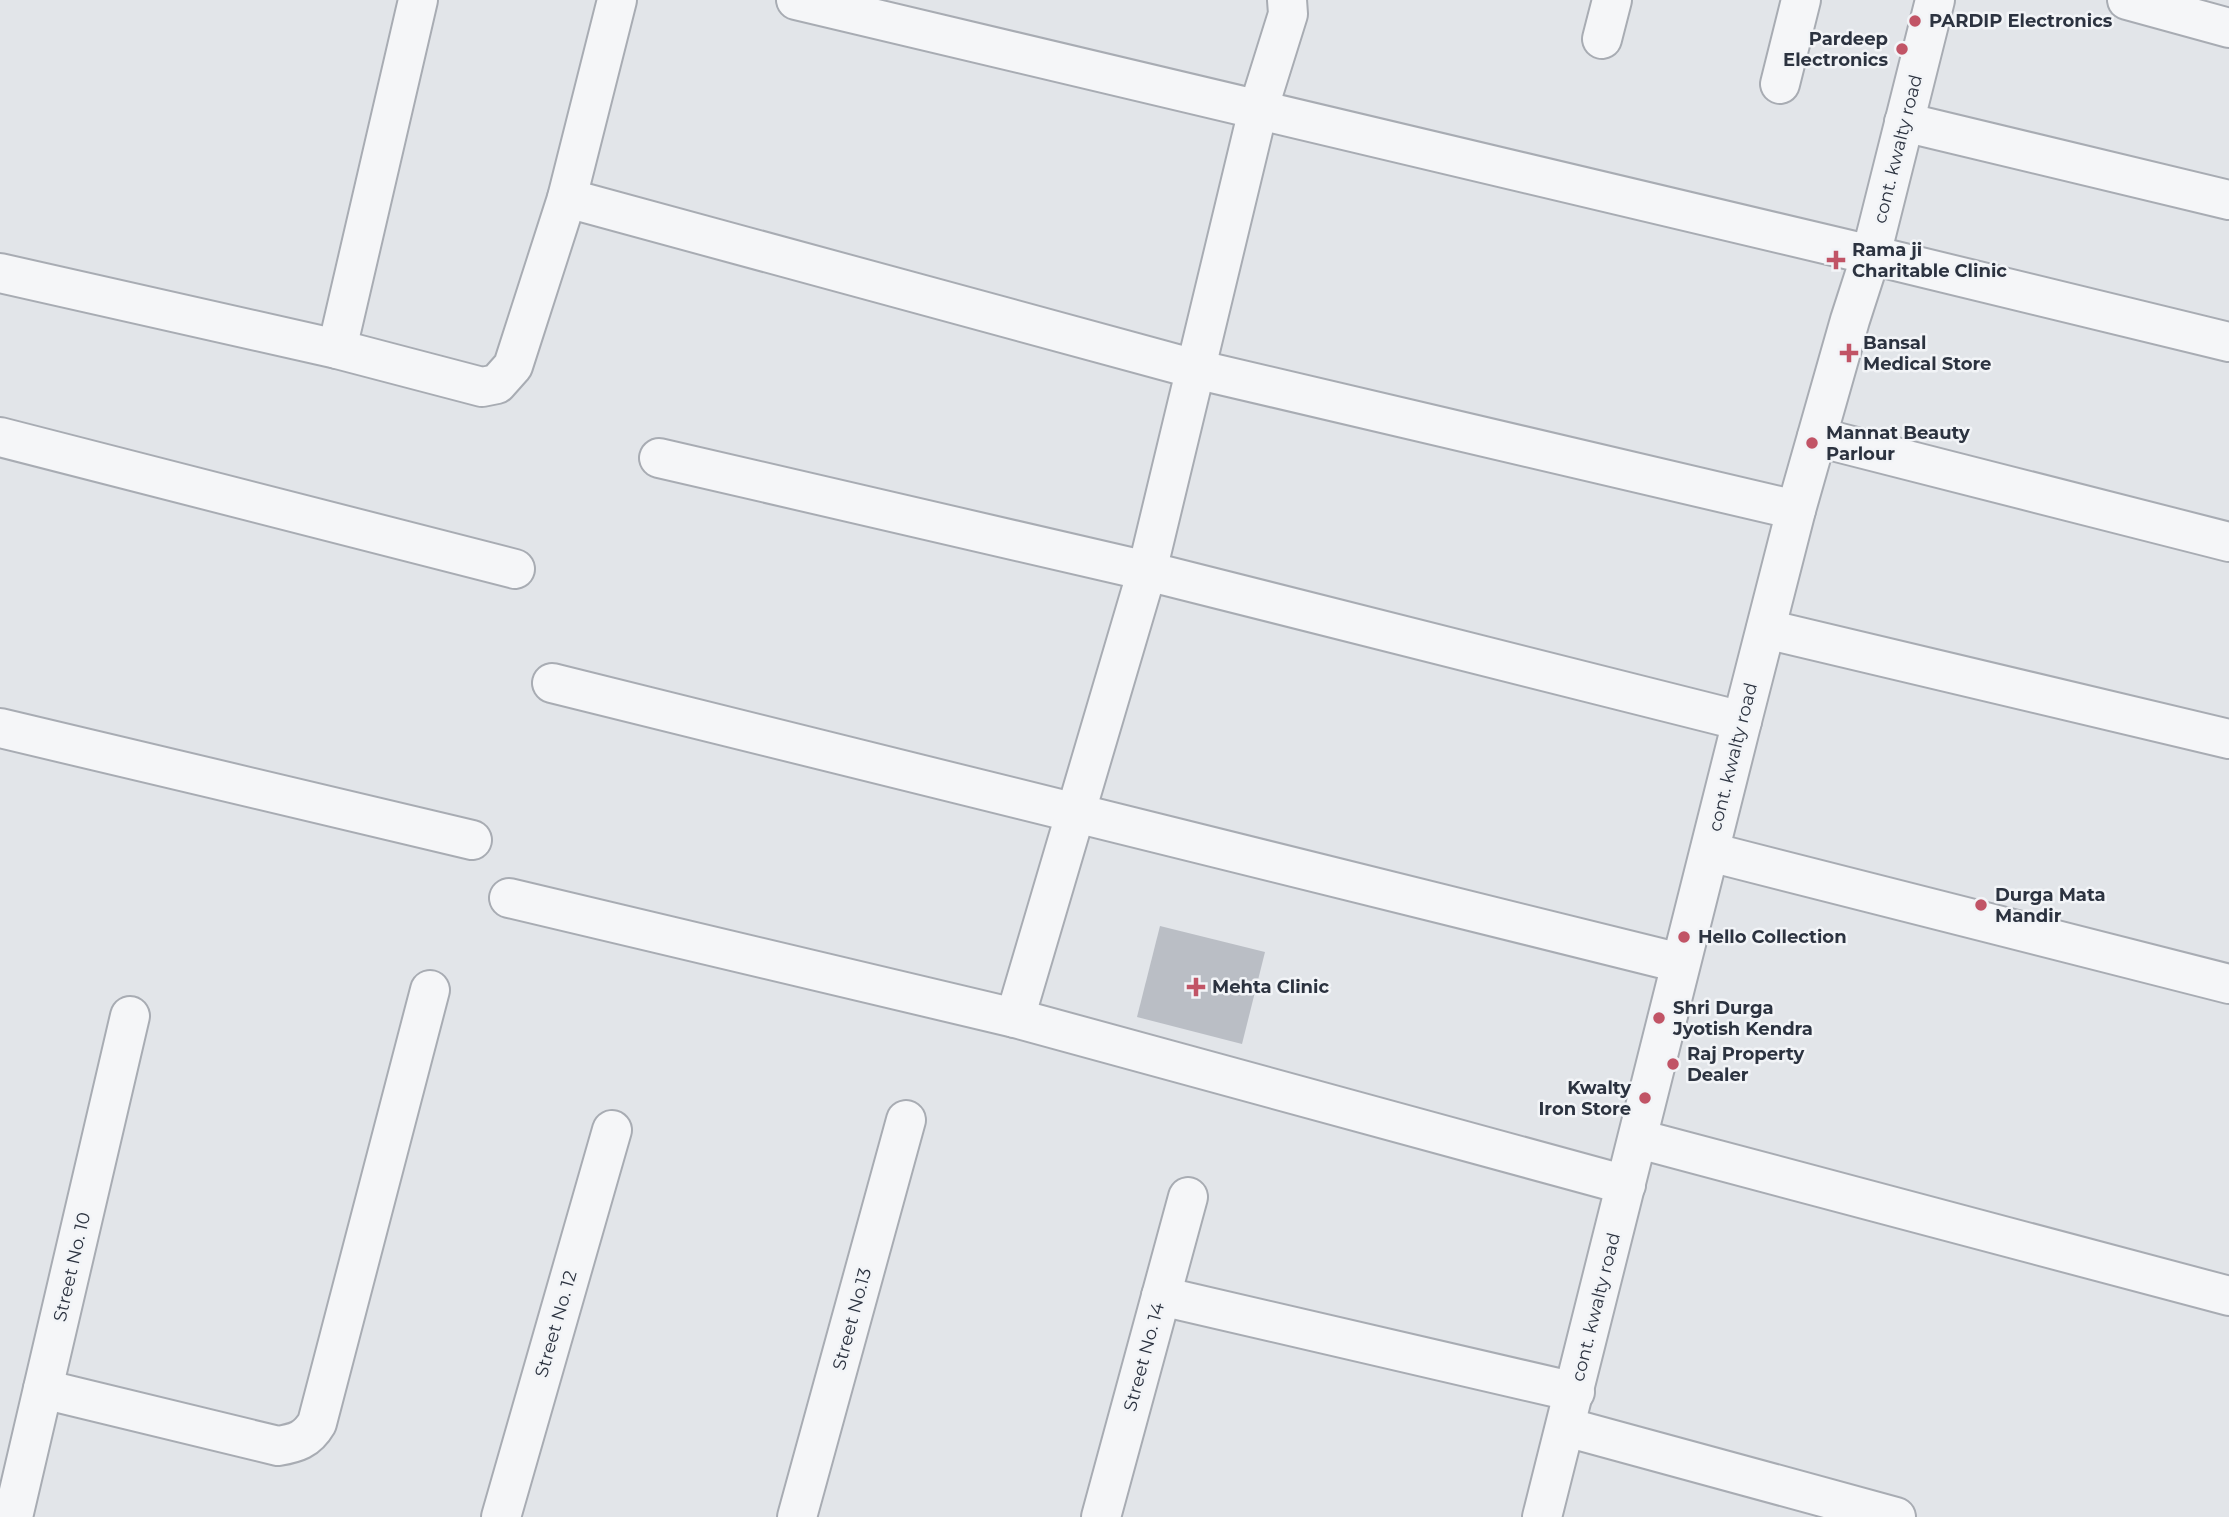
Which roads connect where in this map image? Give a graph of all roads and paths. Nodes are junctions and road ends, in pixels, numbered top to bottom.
1 (418, 0) edge
2 (617, 0) edge
3 (796, 0) edge
4 (1287, 0) edge
5 (1612, 0) edge
6 (1801, 0) edge
7 (1935, 0) edge
8 (2127, 0) edge
9 (2229, 29) edge
10 (1602, 39) dead end
11 (1780, 84) dead end
12 (1258, 110) junction
13 (1904, 122) junction
14 (567, 198) junction
15 (2229, 200) edge
16 (1871, 254) junction
17 (0, 273) edge
18 (2229, 342) edge
19 (337, 349) junction
20 (1195, 369) junction
21 (0, 437) edge
22 (1817, 437) junction
23 (659, 458) dead end
24 (1796, 510) junction
25 (2229, 541) edge
26 (514, 569) dead end
27 (1147, 571) junction
28 (1766, 629) junction
29 (552, 683) dead end
30 (1742, 721) junction
31 (0, 728) edge
32 (2229, 739) edge
33 (1076, 813) junction
34 (472, 840) dead end
35 (1710, 852) junction
36 (509, 898) dead end
37 (1680, 963) junction
38 (2229, 984) edge
39 (430, 990) dead end
40 (130, 1016) dead end
41 (1015, 1018) junction
42 (906, 1121) dead end
43 (612, 1130) dead end
44 (1639, 1139) junction
45 (1626, 1185) junction
46 (1188, 1197) dead end
47 (1161, 1296) junction
48 (2229, 1296) edge
49 (43, 1389) junction
50 (1571, 1409) junction
51 (13, 1517) edge
52 (501, 1517) edge
53 (797, 1517) edge
54 (1101, 1517) edge
55 (1542, 1517) edge
56 (1896, 1517) edge

1 - 19 street
2 - 14 street
3 - 12 street
4 - 12 street
5 - 10 street
6 - 11 street
7 - 13 street, cont. kwalty road
8 - 9 street
12 - 16 street
12 - 20 street
13 - 15 street
13 - 16 street, cont. kwalty road
14 - 19 street
14 - 20 street
16 - 18 street
16 - 22 street, cont. kwalty road
17 - 19 street
20 - 24 street
20 - 27 street
21 - 26 street
22 - 24 street, cont. kwalty road
22 - 25 street
23 - 27 street
24 - 28 street, cont. kwalty road
27 - 30 street
27 - 33 street
28 - 30 street, cont. kwalty road
28 - 32 street
29 - 33 street
30 - 35 street, cont. kwalty road
31 - 34 street
33 - 37 street
33 - 41 street
35 - 37 street, cont. kwalty road
35 - 38 street
36 - 41 street
37 - 44 street, cont. kwalty road
39 - 49 street
40 - 49 street, Street No. 10
41 - 45 street
42 - 53 street, Street No.13
43 - 52 street, Street No. 12
44 - 45 street, cont. kwalty road
44 - 48 street
45 - 50 street, cont. kwalty road
46 - 47 street, Street No. 14
47 - 50 street
47 - 54 street, Street No. 14
49 - 51 street, Street No. 10
50 - 55 street, cont. kwalty road
50 - 56 street

